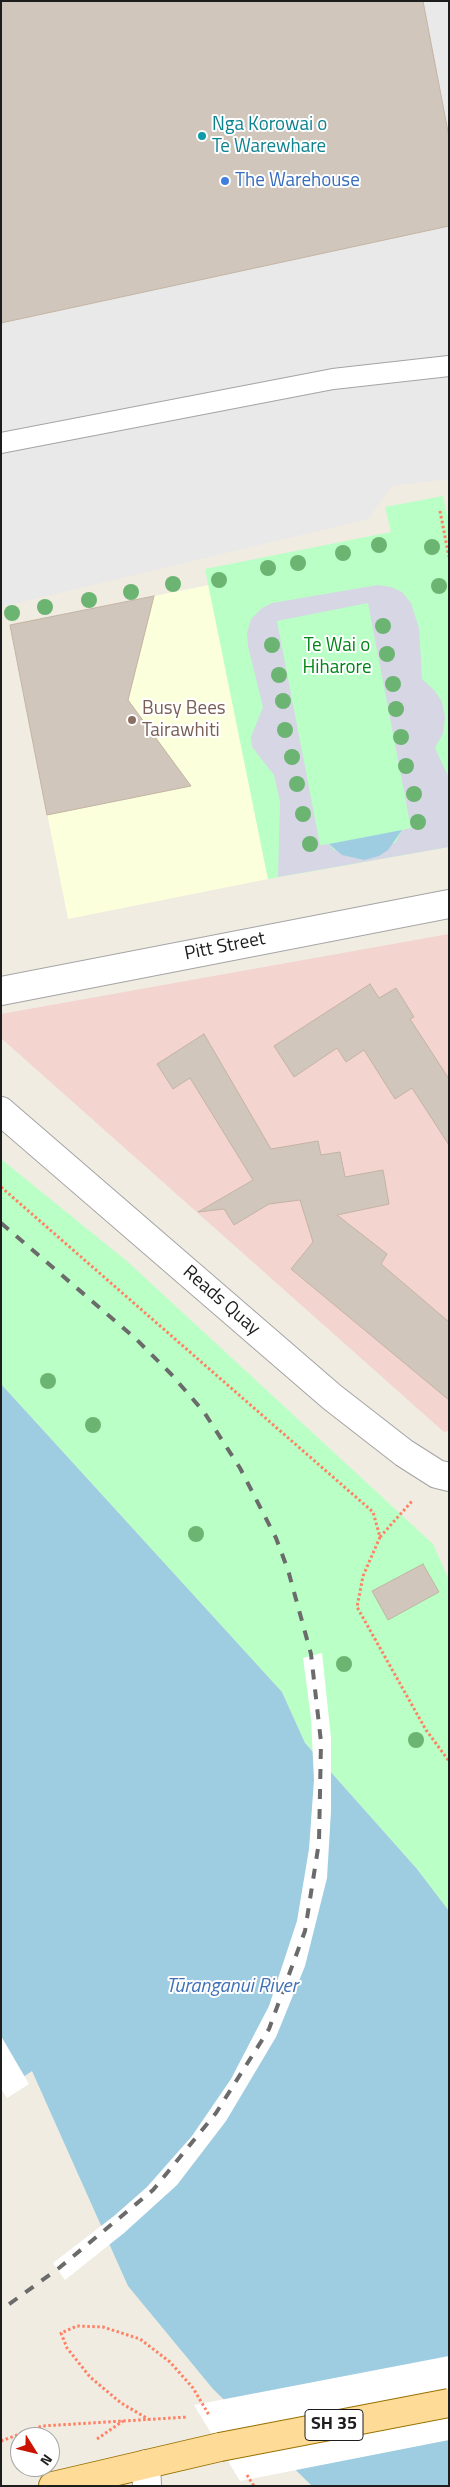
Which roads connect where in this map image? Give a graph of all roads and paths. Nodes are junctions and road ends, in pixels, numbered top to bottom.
1 (449, 366) edge
2 (1, 443) edge
3 (440, 510) dead end
4 (449, 523) edge
5 (443, 525) junction
6 (449, 557) edge
7 (449, 904) edge
8 (1, 991) edge
9 (1, 1111) edge
10 (1, 1187) edge
11 (443, 1475) edge
12 (380, 1537) junction
13 (449, 1761) edge
14 (182, 2376) dead end
15 (449, 2403) edge
16 (193, 2417) dead end
17 (150, 2420) junction
18 (1, 2441) edge
19 (147, 2475) edge
20 (52, 2486) edge

1 - 2 lane
3 - 5 path
4 - 5 path
5 - 6 path
7 - 8 street, Pitt Street
9 - 11 street, Reads Quay
10 - 12 path
11 - 12 path
12 - 13 path
14 - 17 path
15 - 19 main road, SH 35, bridge
16 - 17 path
17 - 18 path
19 - 20 main road, SH 35

